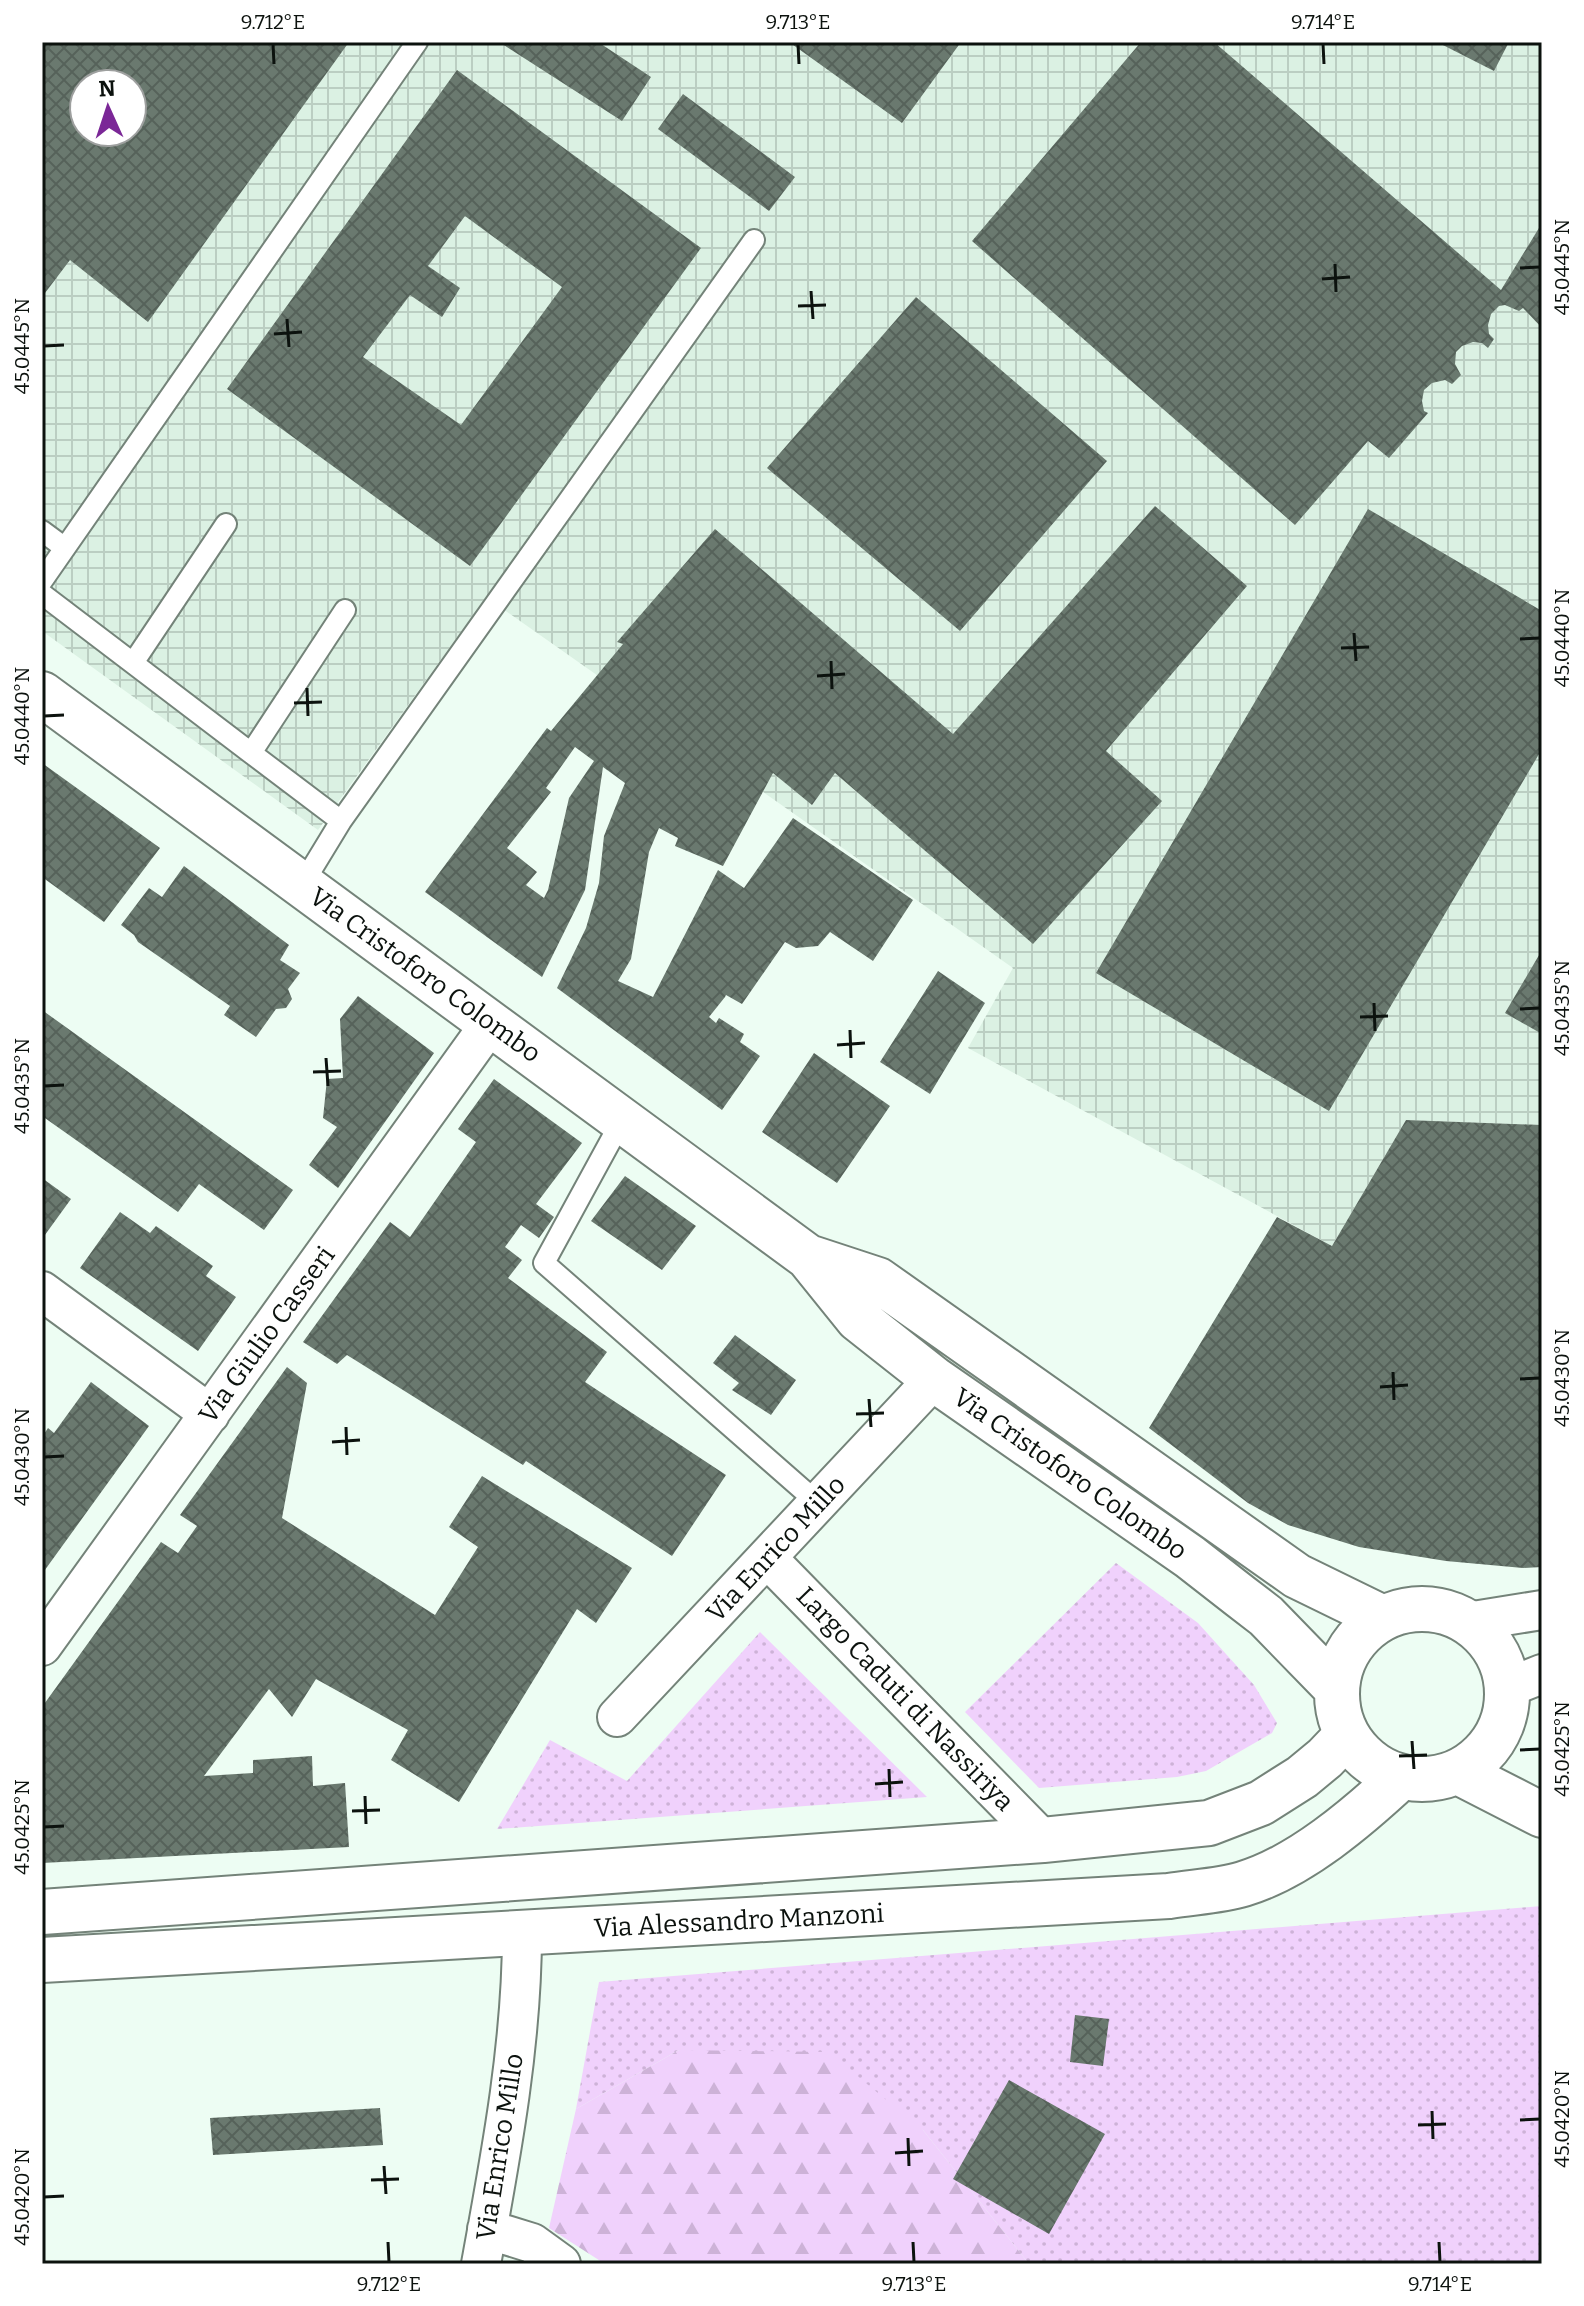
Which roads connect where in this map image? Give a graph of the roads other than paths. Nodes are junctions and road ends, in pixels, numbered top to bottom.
1 (417, 42) edge
2 (754, 240) dead end
3 (226, 524) dead end
4 (42, 531) edge
5 (65, 548) junction
6 (42, 581) edge
7 (42, 594) edge
8 (345, 610) dead end
9 (133, 663) junction
10 (42, 694) edge
11 (251, 753) junction
12 (341, 821) junction
13 (302, 885) junction
14 (490, 1024) junction
15 (622, 1120) junction
16 (808, 1257) junction
17 (42, 1291) edge
18 (934, 1379) junction
19 (210, 1414) junction
20 (819, 1504) junction
21 (767, 1558) junction
22 (1542, 1610) edge
23 (1383, 1618) junction
24 (1467, 1622) junction
25 (42, 1646) edge
26 (1336, 1688) junction
27 (1525, 1696) edge
28 (617, 1717) dead end
29 (1347, 1735) junction
30 (1458, 1772) junction
31 (1401, 1777) junction
32 (1542, 1815) edge
33 (1043, 1840) junction
34 (42, 1912) edge
35 (522, 1933) junction
36 (42, 1960) edge
37 (484, 2246) edge
38 (561, 2264) edge

1 - 5 lane
2 - 12 lane
3 - 9 lane
4 - 5 lane
5 - 6 lane
7 - 9 lane
8 - 11 lane
9 - 11 lane
10 - 13 main road, Via Cristoforo Colombo
11 - 12 lane
12 - 13 lane
13 - 14 main road, Via Cristoforo Colombo
14 - 15 main road, Via Cristoforo Colombo
14 - 19 street, Via Giulio Casseri
15 - 16 main road, Via Cristoforo Colombo
15 - 20 lane
16 - 18 main road, Via Cristoforo Colombo
16 - 23 main road, Via Cristoforo Colombo
17 - 19 street
18 - 20 street, Via Enrico Millo
18 - 26 main road, Via Cristoforo Colombo
19 - 25 street, Via Giulio Casseri
20 - 21 street, Via Enrico Millo
21 - 28 street, Via Enrico Millo
21 - 33 street, Largo Caduti di Nassiriya
22 - 24 street
23 - 24 main road
23 - 26 main road
24 - 27 main road
26 - 29 main road
27 - 30 main road
29 - 31 main road
29 - 33 main road
30 - 31 main road
30 - 32 main road
31 - 35 main road, Via Alessandro Manzoni
33 - 34 main road
35 - 36 main road, Via Alessandro Manzoni
35 - 37 street, Via Enrico Millo
37 - 38 street

